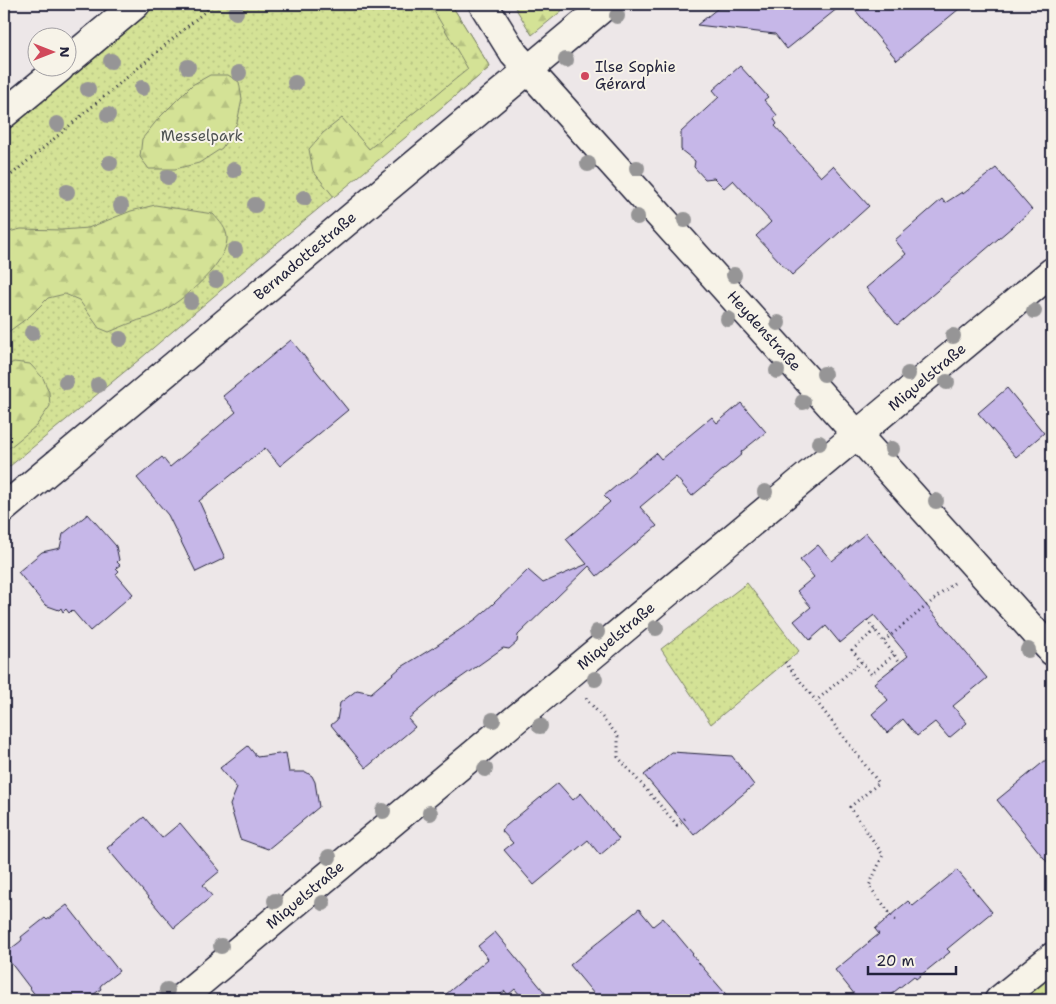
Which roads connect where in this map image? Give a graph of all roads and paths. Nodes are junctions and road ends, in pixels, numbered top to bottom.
1 (136, 4) edge
2 (214, 4) edge
3 (483, 4) edge
4 (607, 4) edge
5 (78, 53) edge
6 (528, 69) junction
7 (48, 78) edge
8 (4, 114) edge
9 (4, 181) edge
10 (1052, 272) edge
11 (857, 434) junction
12 (4, 508) edge
13 (958, 579) dead end
14 (867, 620) dead end
15 (874, 630) junction
16 (884, 641) junction
17 (1052, 652) edge
18 (894, 654) junction
19 (785, 662) dead end
20 (861, 662) junction
21 (900, 662) dead end
22 (581, 692) dead end
23 (816, 701) junction
24 (688, 816) dead end
25 (896, 920) dead end
26 (1052, 957) edge
27 (179, 1000) edge
28 (999, 1000) edge

1 - 5 street
2 - 9 path
3 - 6 street, Heydenstraße
4 - 6 street, Bernadottestraße
6 - 11 street, Heydenstraße
6 - 12 street, Bernadottestraße
7 - 8 street
10 - 11 street, Miquelstraße
11 - 17 street, Heydenstraße
11 - 27 street, Miquelstraße
13 - 16 path
14 - 15 path
15 - 16 path
15 - 20 path
16 - 18 path
18 - 20 path
18 - 21 path
19 - 23 path
20 - 23 path
22 - 24 path
23 - 25 path
26 - 28 street

